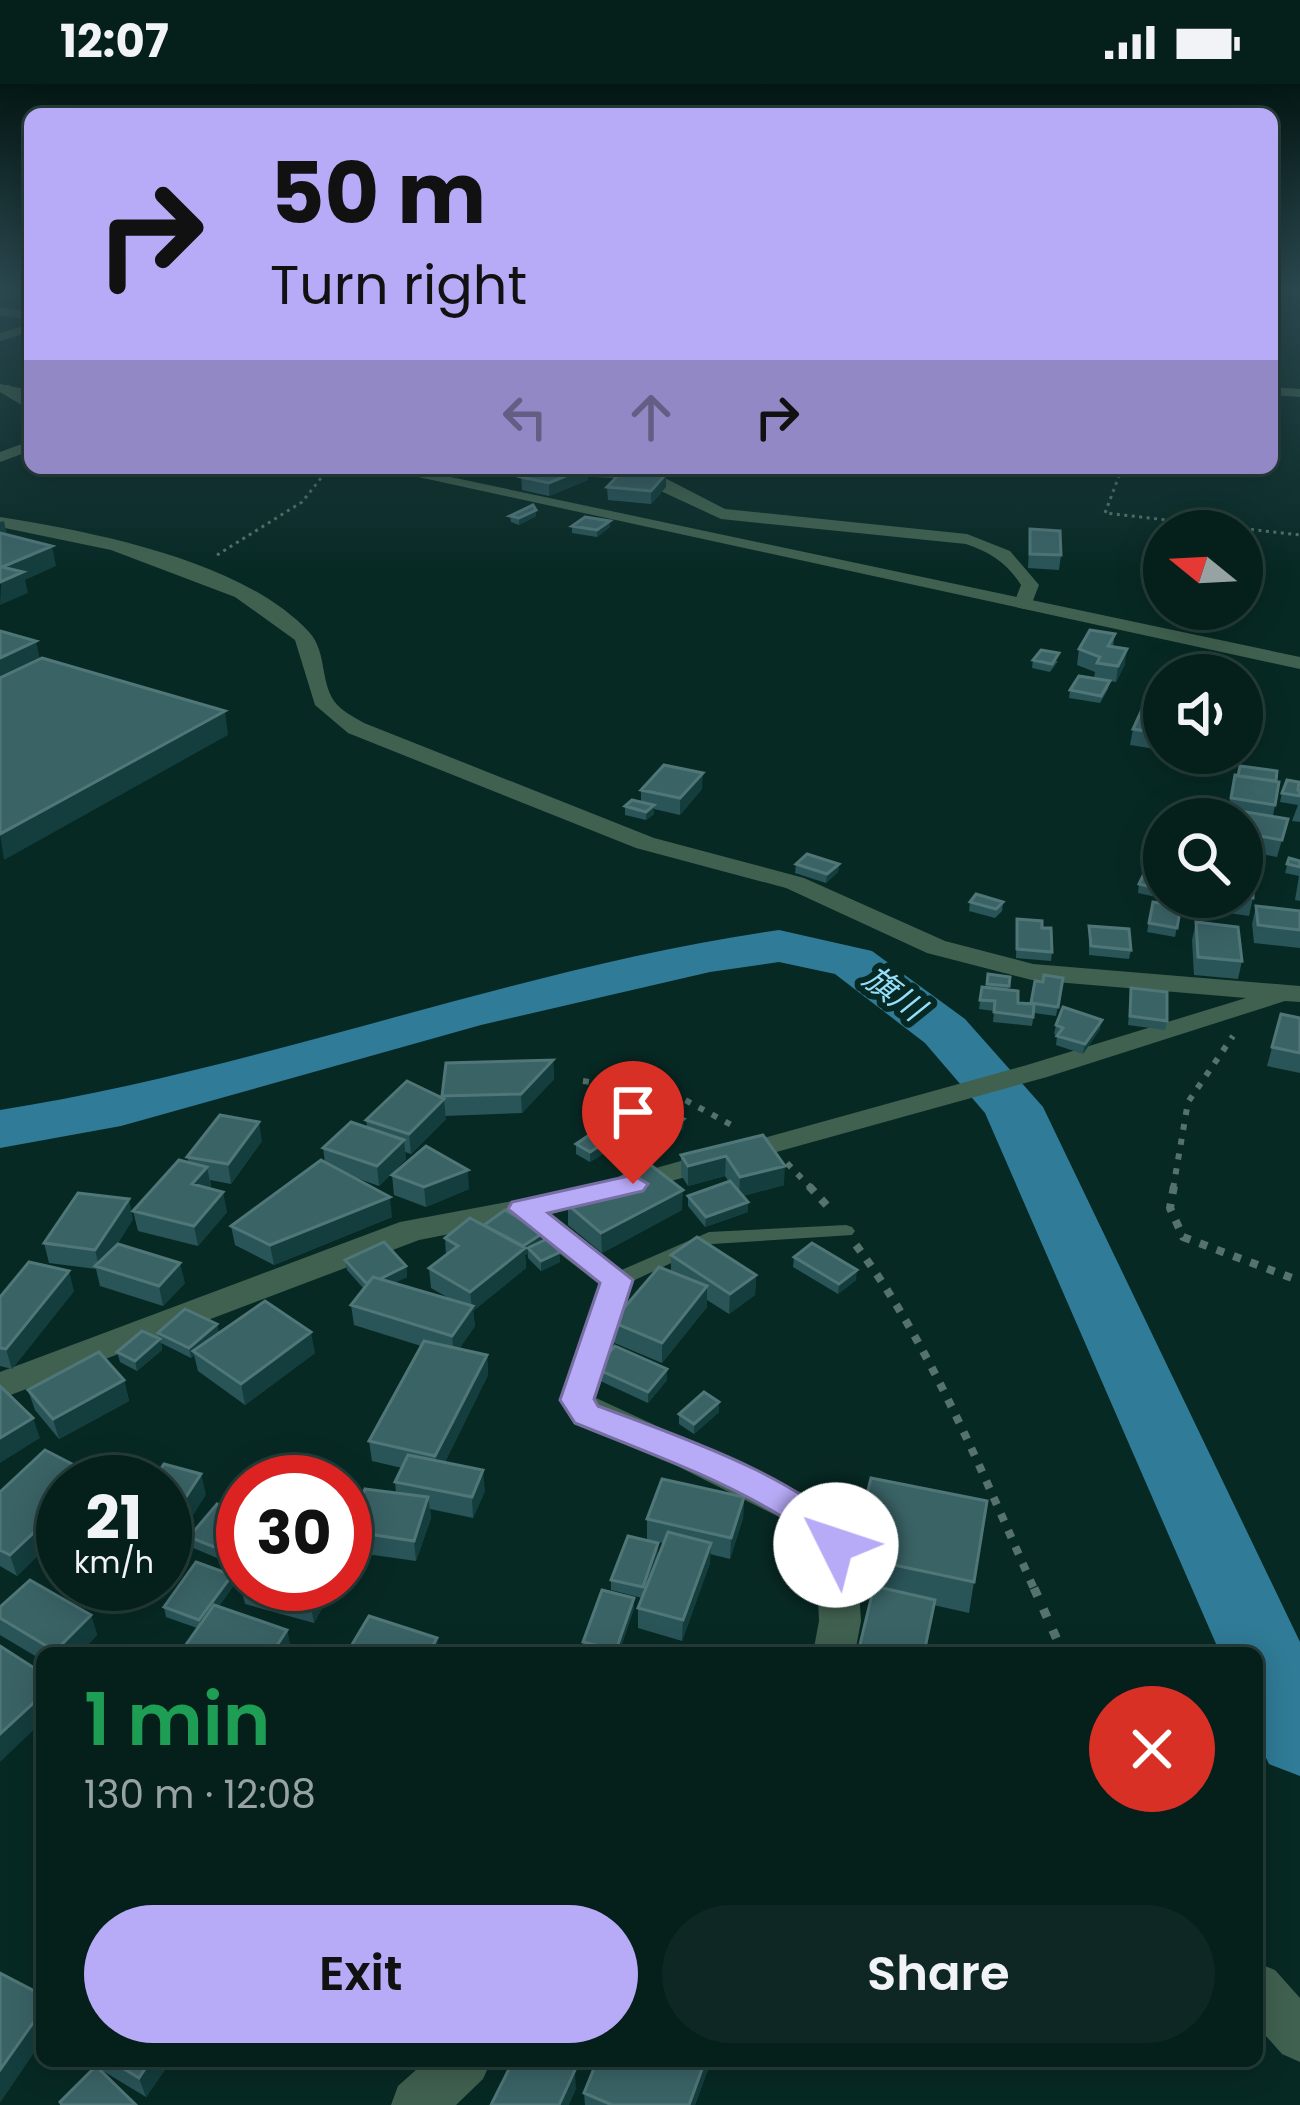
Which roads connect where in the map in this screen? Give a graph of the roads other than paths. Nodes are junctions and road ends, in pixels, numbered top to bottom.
1 (413, 474) edge
2 (635, 474) edge
3 (0, 522) edge
4 (1023, 603) junction
5 (1300, 663) edge
6 (1294, 994) edge
7 (523, 1209) junction
8 (846, 1231) road end
9 (617, 1280) junction
10 (0, 1386) edge
11 (835, 1647) edge
12 (1263, 1995) edge
13 (1300, 2036) edge
14 (458, 2067) edge
15 (417, 2105) edge

1 - 4 street
2 - 4 street
3 - 6 street
4 - 5 street
6 - 7 street
7 - 9 street
7 - 10 street
8 - 9 lane
9 - 11 street
12 - 13 street
14 - 15 street

